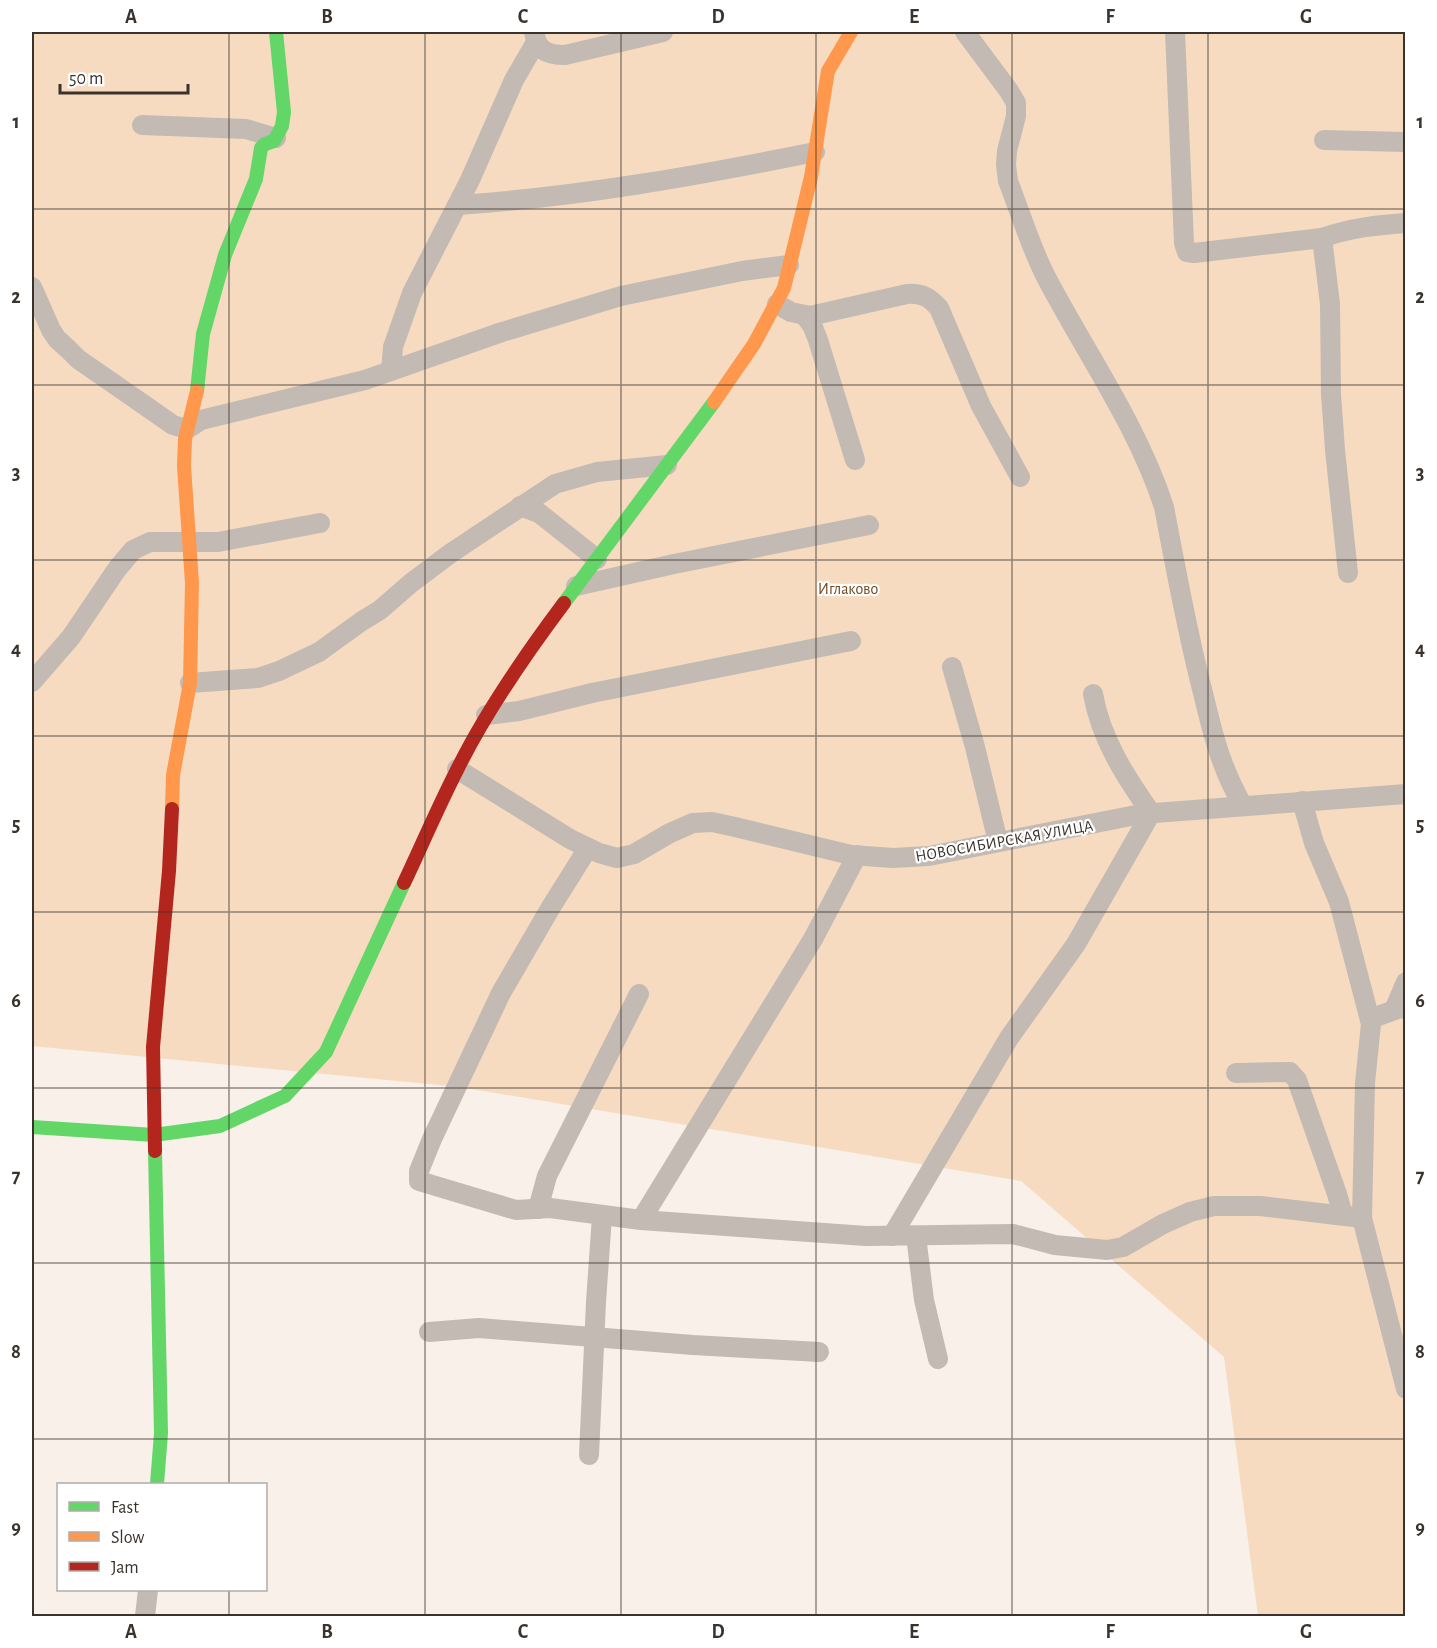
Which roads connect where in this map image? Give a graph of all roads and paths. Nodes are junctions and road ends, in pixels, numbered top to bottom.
1 (276, 32) edge
2 (663, 32) edge
3 (851, 32) edge
4 (965, 32) edge
5 (1175, 32) edge
6 (535, 37) edge
7 (142, 125) dead end
8 (276, 138) junction
9 (1324, 140) dead end
10 (1406, 142) edge
11 (815, 152) junction
12 (458, 205) junction
13 (1406, 223) edge
14 (1322, 238) junction
15 (789, 265) junction
16 (32, 287) edge
17 (777, 304) junction
18 (805, 316) junction
19 (51, 330) junction
20 (32, 331) edge
21 (391, 371) junction
22 (187, 429) junction
23 (855, 460) dead end
24 (667, 465) junction
25 (1020, 477) dead end
26 (520, 506) junction
27 (320, 523) dead end
28 (869, 525) dead end
29 (190, 543) junction
30 (597, 559) junction
31 (1348, 573) dead end
32 (576, 586) junction
33 (851, 641) dead end
34 (952, 667) dead end
35 (32, 682) edge
36 (190, 683) junction
37 (1093, 694) dead end
38 (486, 715) junction
39 (457, 769) junction
40 (1406, 794) edge
41 (1302, 801) junction
42 (1243, 806) junction
43 (1151, 813) junction
44 (998, 842) junction
45 (588, 848) junction
46 (857, 855) junction
47 (1406, 982) edge
48 (639, 994) dead end
49 (1400, 1009) edge
50 (1370, 1019) junction
51 (1236, 1073) dead end
52 (32, 1127) edge
53 (154, 1135) junction
54 (538, 1209) junction
55 (602, 1216) junction
56 (1352, 1216) junction
57 (641, 1220) junction
58 (892, 1236) junction
59 (916, 1236) junction
60 (429, 1332) dead end
61 (594, 1338) junction
62 (819, 1352) dead end
63 (938, 1359) dead end
64 (1406, 1389) edge
65 (589, 1455) dead end
66 (157, 1483) edge
67 (148, 1591) edge
68 (145, 1617) edge

1 - 8 street
2 - 6 street
3 - 11 street
4 - 42 street
5 - 14 street
6 - 12 street
7 - 8 street
8 - 22 street
9 - 10 street
11 - 12 street
11 - 15 street
12 - 21 street
13 - 14 street
14 - 31 street
15 - 17 street
15 - 21 street
16 - 19 street
17 - 18 street
17 - 24 street
18 - 23 street
18 - 25 street
19 - 20 street
19 - 22 street
21 - 22 street
22 - 29 street
24 - 26 street
24 - 30 street
26 - 30 street
26 - 36 street
27 - 29 street
28 - 32 street
29 - 35 street
29 - 36 street
30 - 32 street
32 - 38 street
33 - 38 street
34 - 44 street
36 - 53 street
37 - 43 street
38 - 39 street
39 - 45 street, НОВОСИБИРСКАЯ УЛИЦА
39 - 53 street
40 - 41 street, НОВОСИБИРСКАЯ УЛИЦА
41 - 42 street, НОВОСИБИРСКАЯ УЛИЦА
41 - 50 street
42 - 43 street, НОВОСИБИРСКАЯ УЛИЦА
43 - 44 street, НОВОСИБИРСКАЯ УЛИЦА
43 - 58 street
44 - 46 street, НОВОСИБИРСКАЯ УЛИЦА
45 - 46 street, НОВОСИБИРСКАЯ УЛИЦА
45 - 54 street
46 - 57 street
47 - 49 street
48 - 54 street
49 - 50 street
50 - 56 street
51 - 56 street
52 - 53 street
53 - 66 street
54 - 55 street
55 - 57 street
55 - 61 street
56 - 59 street
56 - 64 street
57 - 58 street
58 - 59 street
59 - 63 street
60 - 61 street
61 - 62 street
61 - 65 street
67 - 68 street

